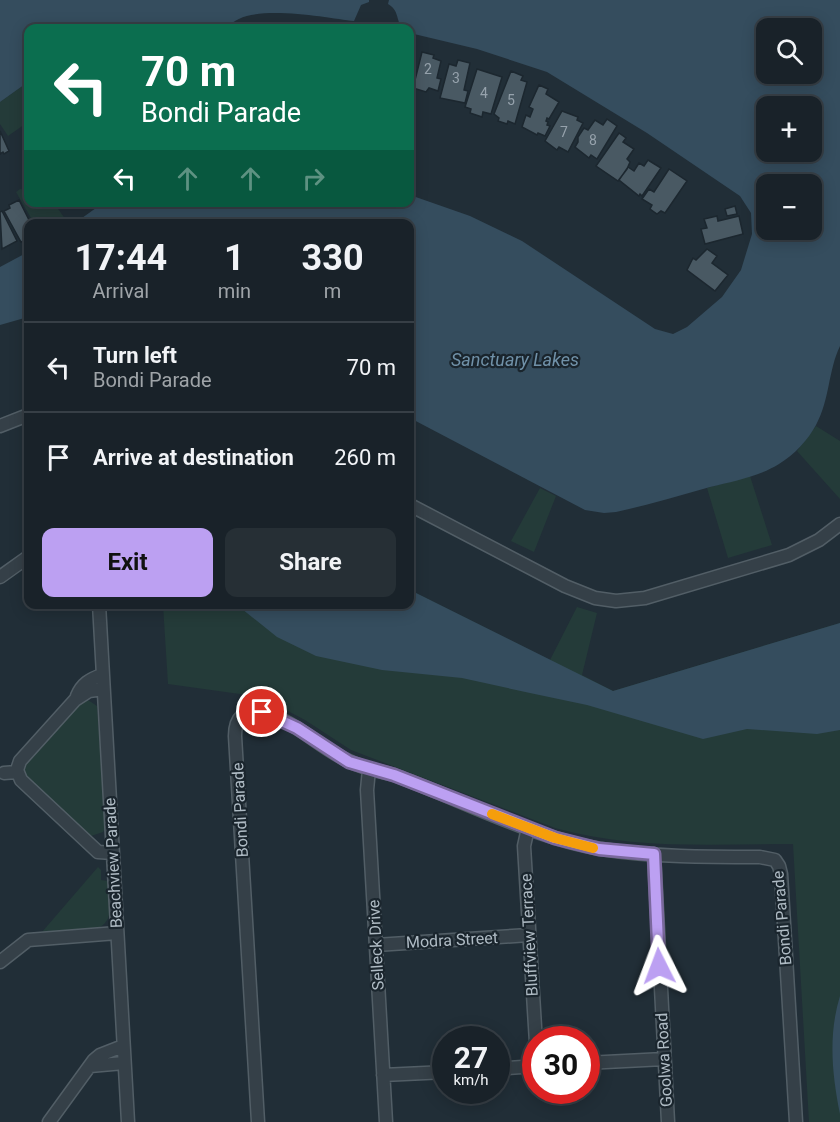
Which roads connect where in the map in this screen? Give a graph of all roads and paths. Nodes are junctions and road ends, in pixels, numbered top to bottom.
1 (24, 417) edge
2 (0, 426) edge
3 (414, 507) edge
4 (840, 524) edge
5 (24, 560) edge
6 (0, 577) edge
7 (99, 609) edge
8 (102, 675) junction
9 (103, 690) junction
10 (75, 700) junction
11 (369, 769) junction
12 (17, 772) junction
13 (4, 773) dead end
14 (528, 828) junction
15 (112, 847) junction
16 (654, 854) junction
17 (117, 933) junction
18 (529, 935) junction
19 (376, 945) junction
20 (0, 962) edge
21 (535, 1026) edge
22 (123, 1046) junction
23 (664, 1059) junction
24 (600, 1062) edge
25 (124, 1063) junction
26 (90, 1066) junction
27 (432, 1073) edge
28 (383, 1075) junction
29 (49, 1122) edge
30 (128, 1122) edge
31 (258, 1122) edge
32 (386, 1122) edge
33 (668, 1122) edge
34 (796, 1122) edge

1 - 2 street
3 - 4 street
5 - 6 street
7 - 8 street, Beachview Parade
8 - 9 street, Beachview Parade
8 - 10 street
9 - 10 street
9 - 15 street, Beachview Parade
10 - 12 street
11 - 14 street, Bondi Parade
11 - 19 street, Selleck Drive
11 - 31 street, Bondi Parade
12 - 13 street
12 - 15 street
14 - 16 street, Bondi Parade
14 - 18 street, Bluffview Terrace
15 - 17 street, Beachview Parade
16 - 23 street, Goolwa Road
16 - 34 street, Bondi Parade
17 - 20 street
17 - 22 street, Beachview Parade
18 - 19 street, Modra Street
18 - 21 street, Bluffview Terrace
19 - 28 street, Selleck Drive
22 - 25 street, Beachview Parade
22 - 26 street
23 - 24 street
23 - 33 street, Goolwa Road
25 - 26 street
25 - 30 street, Beachview Parade
26 - 29 street
27 - 28 street
28 - 32 street, Selleck Drive

